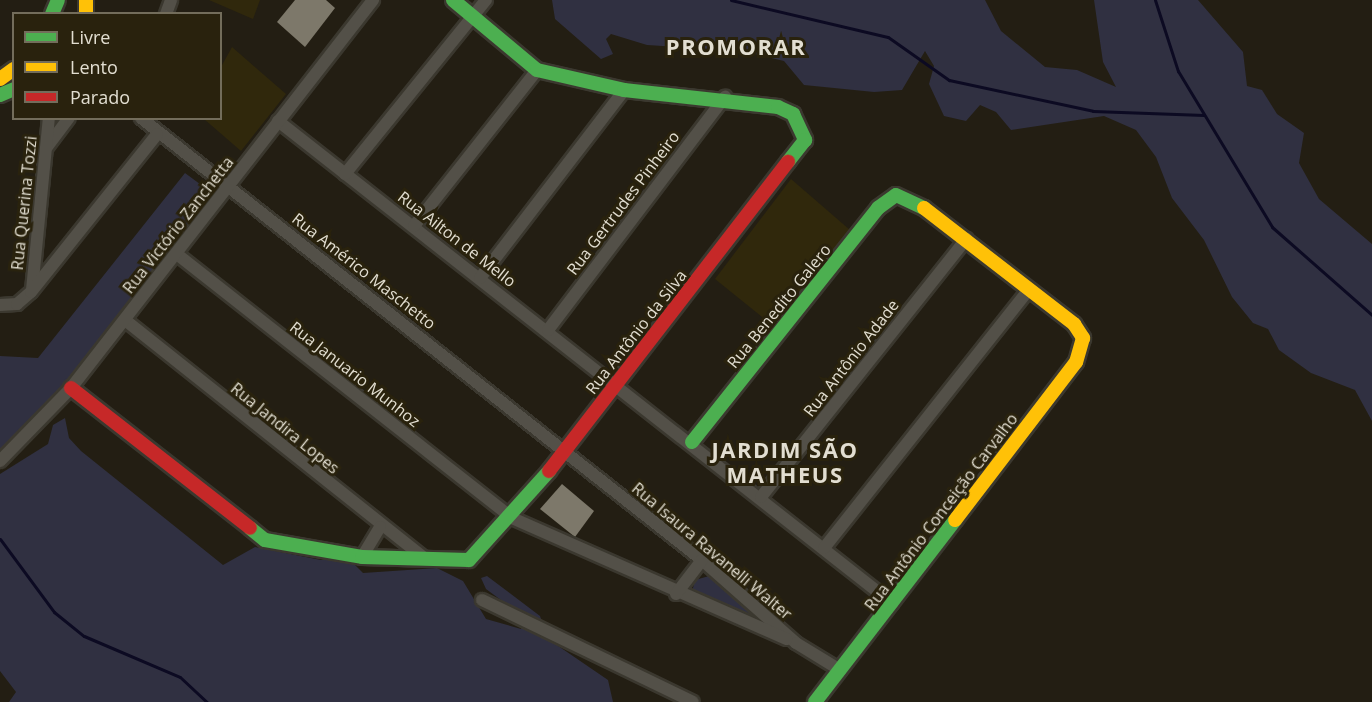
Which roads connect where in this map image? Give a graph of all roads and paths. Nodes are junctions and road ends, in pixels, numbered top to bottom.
1 (373, 0) edge
2 (453, 0) edge
3 (486, 0) edge
4 (473, 16) junction
5 (537, 70) junction
6 (624, 90) junction
7 (725, 97) junction
8 (49, 120) edge
9 (67, 120) edge
10 (143, 120) edge
11 (278, 120) junction
12 (157, 134) junction
13 (47, 147) junction
14 (345, 174) junction
15 (228, 188) junction
16 (414, 226) junction
17 (966, 239) junction
18 (178, 255) junction
19 (480, 278) junction
20 (1028, 291) junction
21 (31, 292) junction
22 (0, 305) edge
23 (125, 320) junction
24 (548, 330) junction
25 (616, 386) junction
26 (71, 388) junction
27 (692, 442) junction
28 (565, 452) junction
29 (0, 461) edge
30 (761, 497) junction
31 (513, 518) junction
32 (380, 526) junction
33 (824, 548) junction
34 (362, 557) junction
35 (426, 560) junction
36 (702, 560) junction
37 (676, 594) junction
38 (482, 600) dead end
39 (892, 603) junction
40 (796, 644) junction
41 (840, 670) junction
42 (693, 702) edge
43 (814, 702) edge

1 - 11 street, Rua Victório Zanchetta
2 - 4 street
3 - 4 street
4 - 5 street
4 - 14 street
5 - 6 street
5 - 16 street
6 - 7 street
6 - 19 street
7 - 24 street, Rua Gertrudes Pinheiro
7 - 25 street, Rua Antônio da Silva
8 - 13 street, Rua Querina Tozzi
9 - 13 street
10 - 12 street, Rua Américo Maschetto
11 - 14 street, Rua Ailton de Mello
11 - 15 street, Rua Victório Zanchetta
12 - 15 street, Rua Américo Maschetto
12 - 21 street
13 - 21 street, Rua Querina Tozzi
14 - 16 street, Rua Ailton de Mello
15 - 18 street, Rua Victório Zanchetta
15 - 28 street, Rua Américo Maschetto
16 - 19 street, Rua Ailton de Mello
17 - 20 street
17 - 27 street, Rua Benedito Galero
17 - 30 street, Rua Antônio Adade
18 - 23 street, Rua Victório Zanchetta
18 - 31 street, Rua Januario Munhoz
19 - 24 street, Rua Ailton de Mello
20 - 33 street
20 - 39 street, Rua Antônio Conceição Carvalho
21 - 22 street
23 - 26 street, Rua Victório Zanchetta
23 - 32 street, Rua Jandira Lopes
24 - 25 street, Rua Ailton de Mello
25 - 27 street, Rua Ailton de Mello
25 - 28 street, Rua Antônio da Silva
26 - 29 street, Rua Victório Zanchetta
26 - 34 street
27 - 30 street, Rua Ailton de Mello
28 - 31 street, Rua Antônio da Silva
28 - 36 street, Rua Isaura Ravanelli Walter
30 - 33 street, Rua Ailton de Mello
31 - 35 street, Rua Antônio da Silva
31 - 37 street, Rua Januario Munhoz
32 - 34 street
32 - 35 street, Rua Jandira Lopes
33 - 39 street, Rua Ailton de Mello
34 - 35 street
36 - 37 street
36 - 40 street, Rua Isaura Ravanelli Walter
37 - 40 street, Rua Januario Munhoz
38 - 42 street
39 - 41 street, Rua Antônio Conceição Carvalho
40 - 41 street, Rua Isaura Ravanelli Walter
41 - 43 street, Rua Antônio Conceição Carvalho

